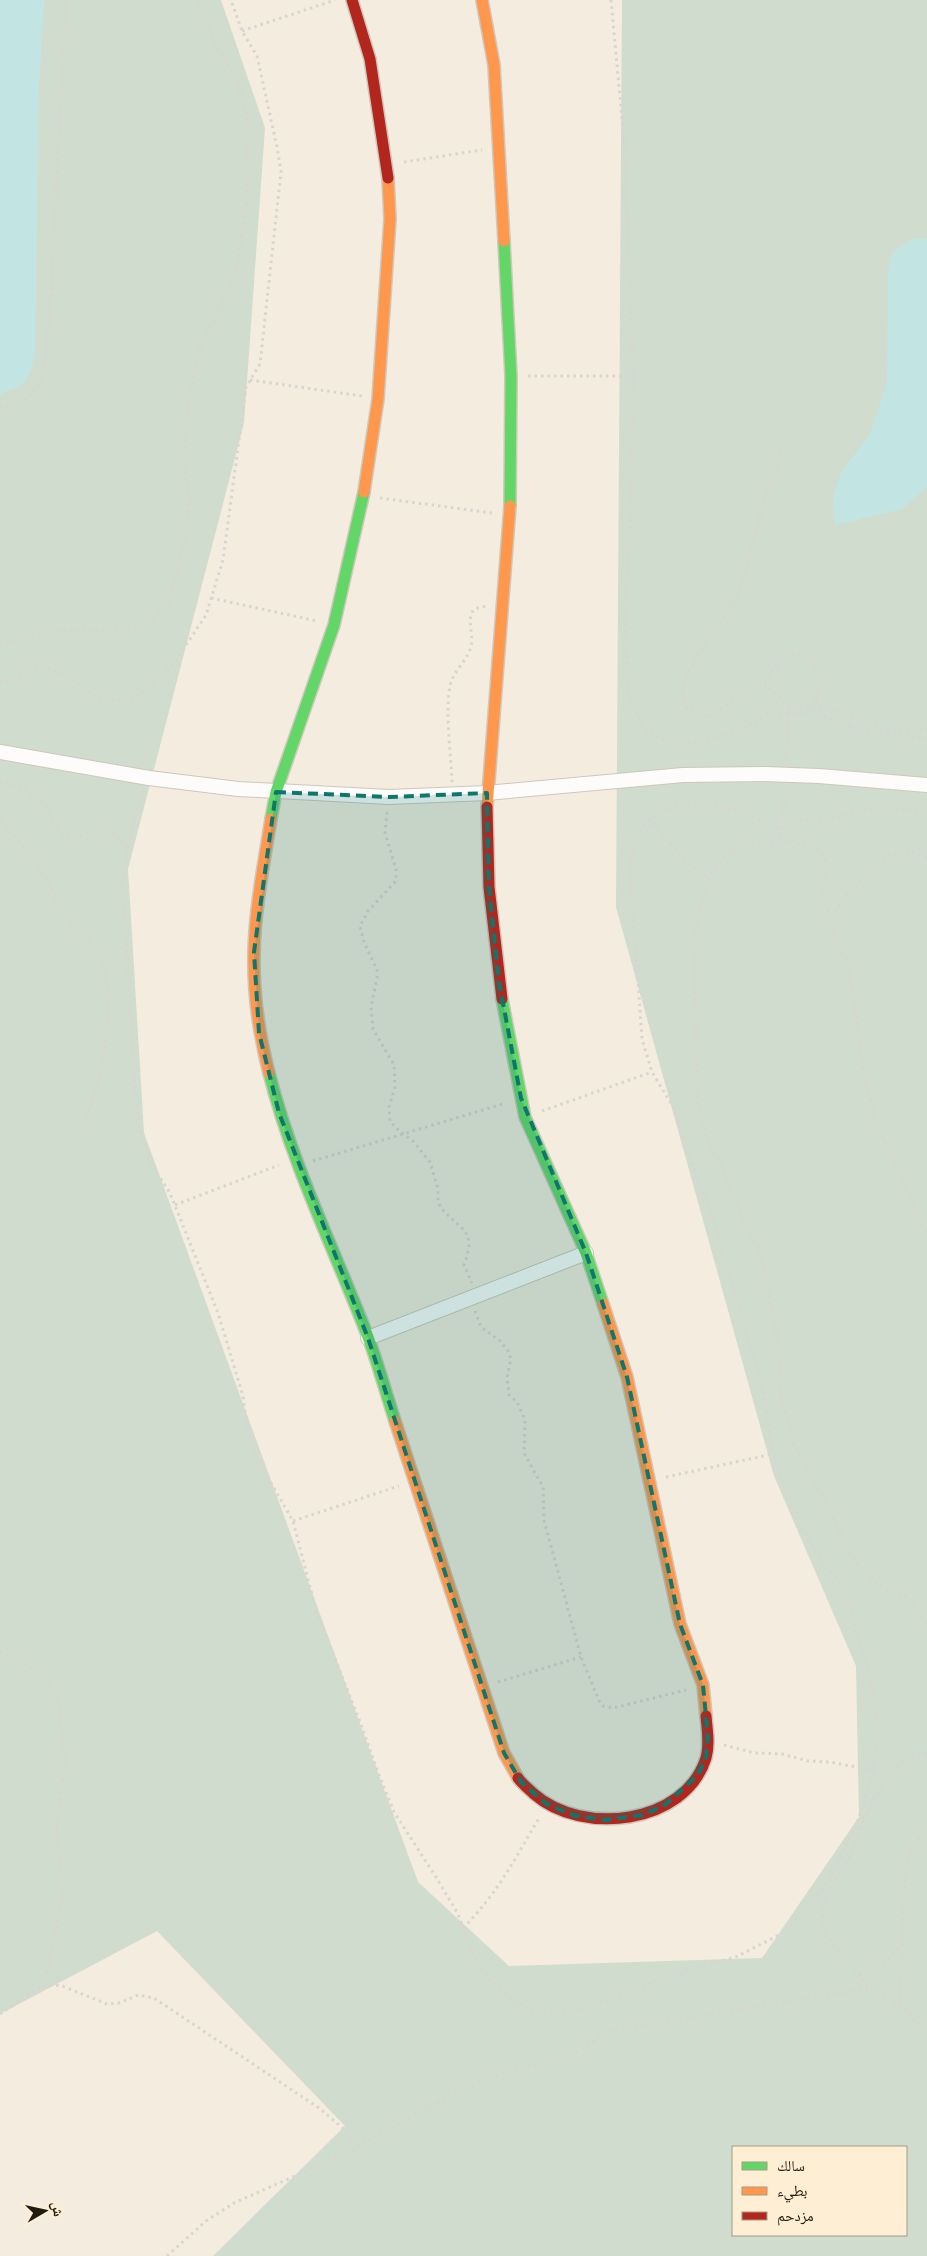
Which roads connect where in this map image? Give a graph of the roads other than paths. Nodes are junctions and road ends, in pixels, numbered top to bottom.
1 (352, 0) edge
2 (482, 0) edge
3 (0, 752) edge
4 (927, 785) edge
5 (276, 792) junction
6 (487, 793) junction
7 (586, 1253) junction
8 (368, 1338) junction

1 - 5 street
2 - 6 street
3 - 5 street
4 - 6 street, bridge
5 - 6 street
5 - 8 street
6 - 7 street
7 - 8 street
7 - 8 street

